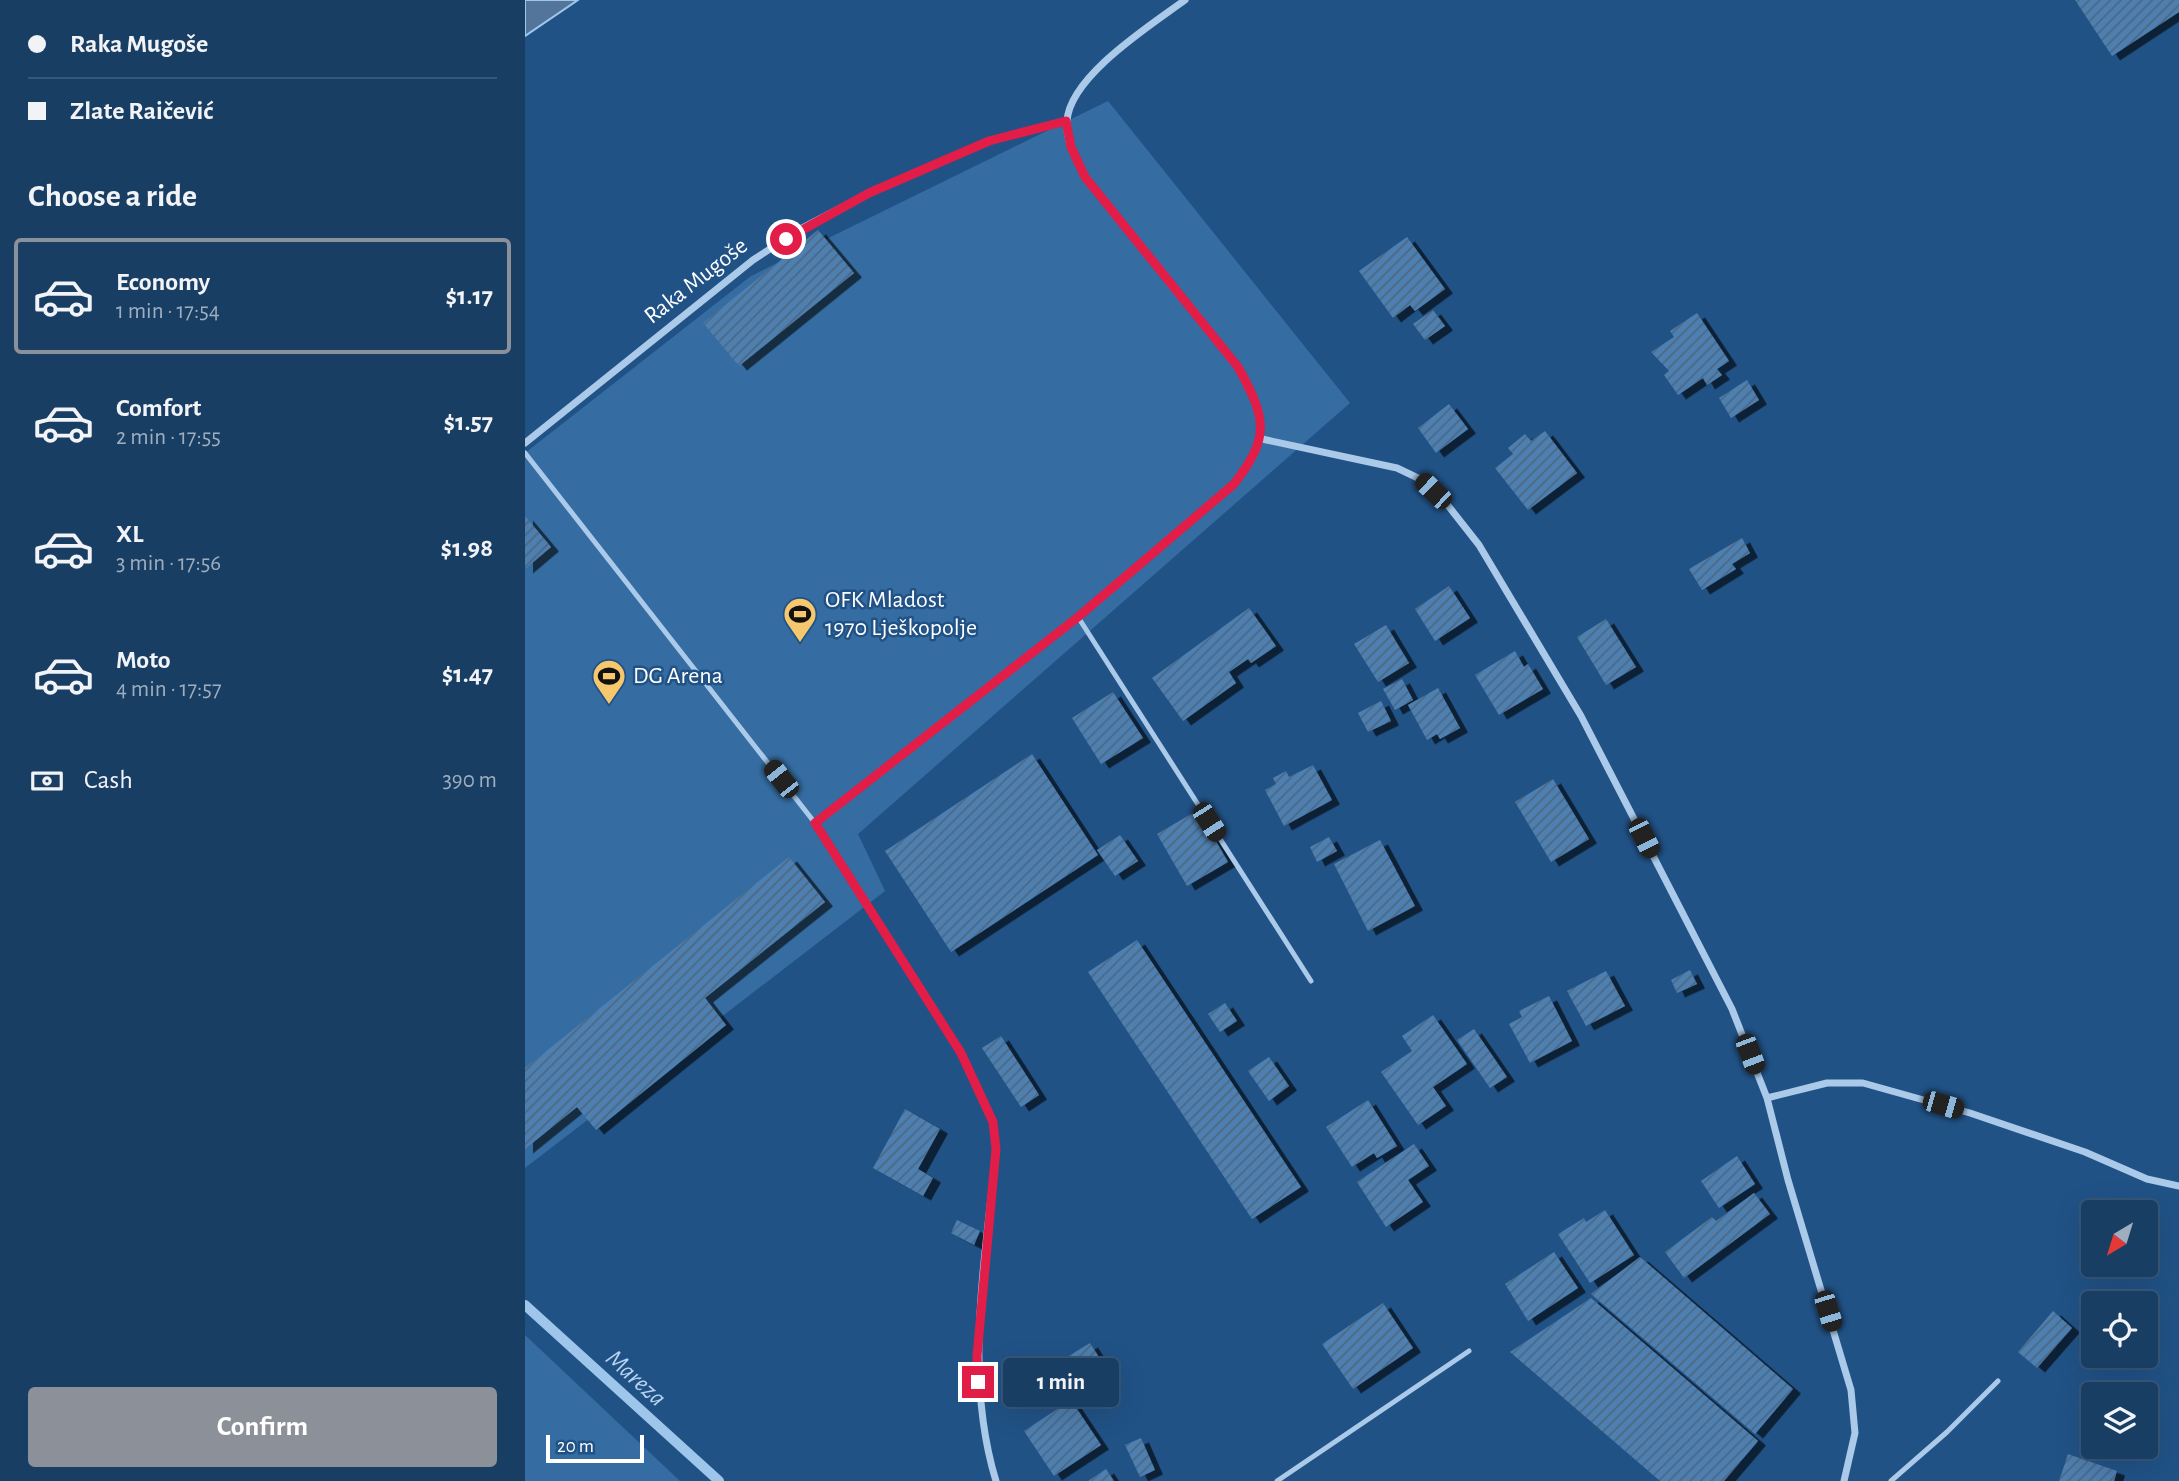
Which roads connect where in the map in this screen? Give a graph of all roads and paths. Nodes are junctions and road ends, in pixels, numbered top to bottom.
1 (1185, 0) edge
2 (1066, 121) junction
3 (1262, 439) junction
4 (525, 443) edge
5 (525, 453) edge
6 (1078, 617) junction
7 (815, 823) junction
8 (1311, 981) dead end
9 (1767, 1098) junction
10 (2179, 1186) edge
11 (1469, 1352) dead end
12 (1998, 1381) dead end
13 (996, 1481) edge
14 (1277, 1481) edge
15 (1844, 1481) edge
16 (1891, 1481) edge

1 - 2 street
2 - 3 street
2 - 4 street, Raka Mugoše
3 - 6 street
3 - 9 street
5 - 7 lane
6 - 7 street
6 - 8 lane
7 - 13 street
9 - 10 street
9 - 15 street
11 - 14 lane
12 - 16 lane

